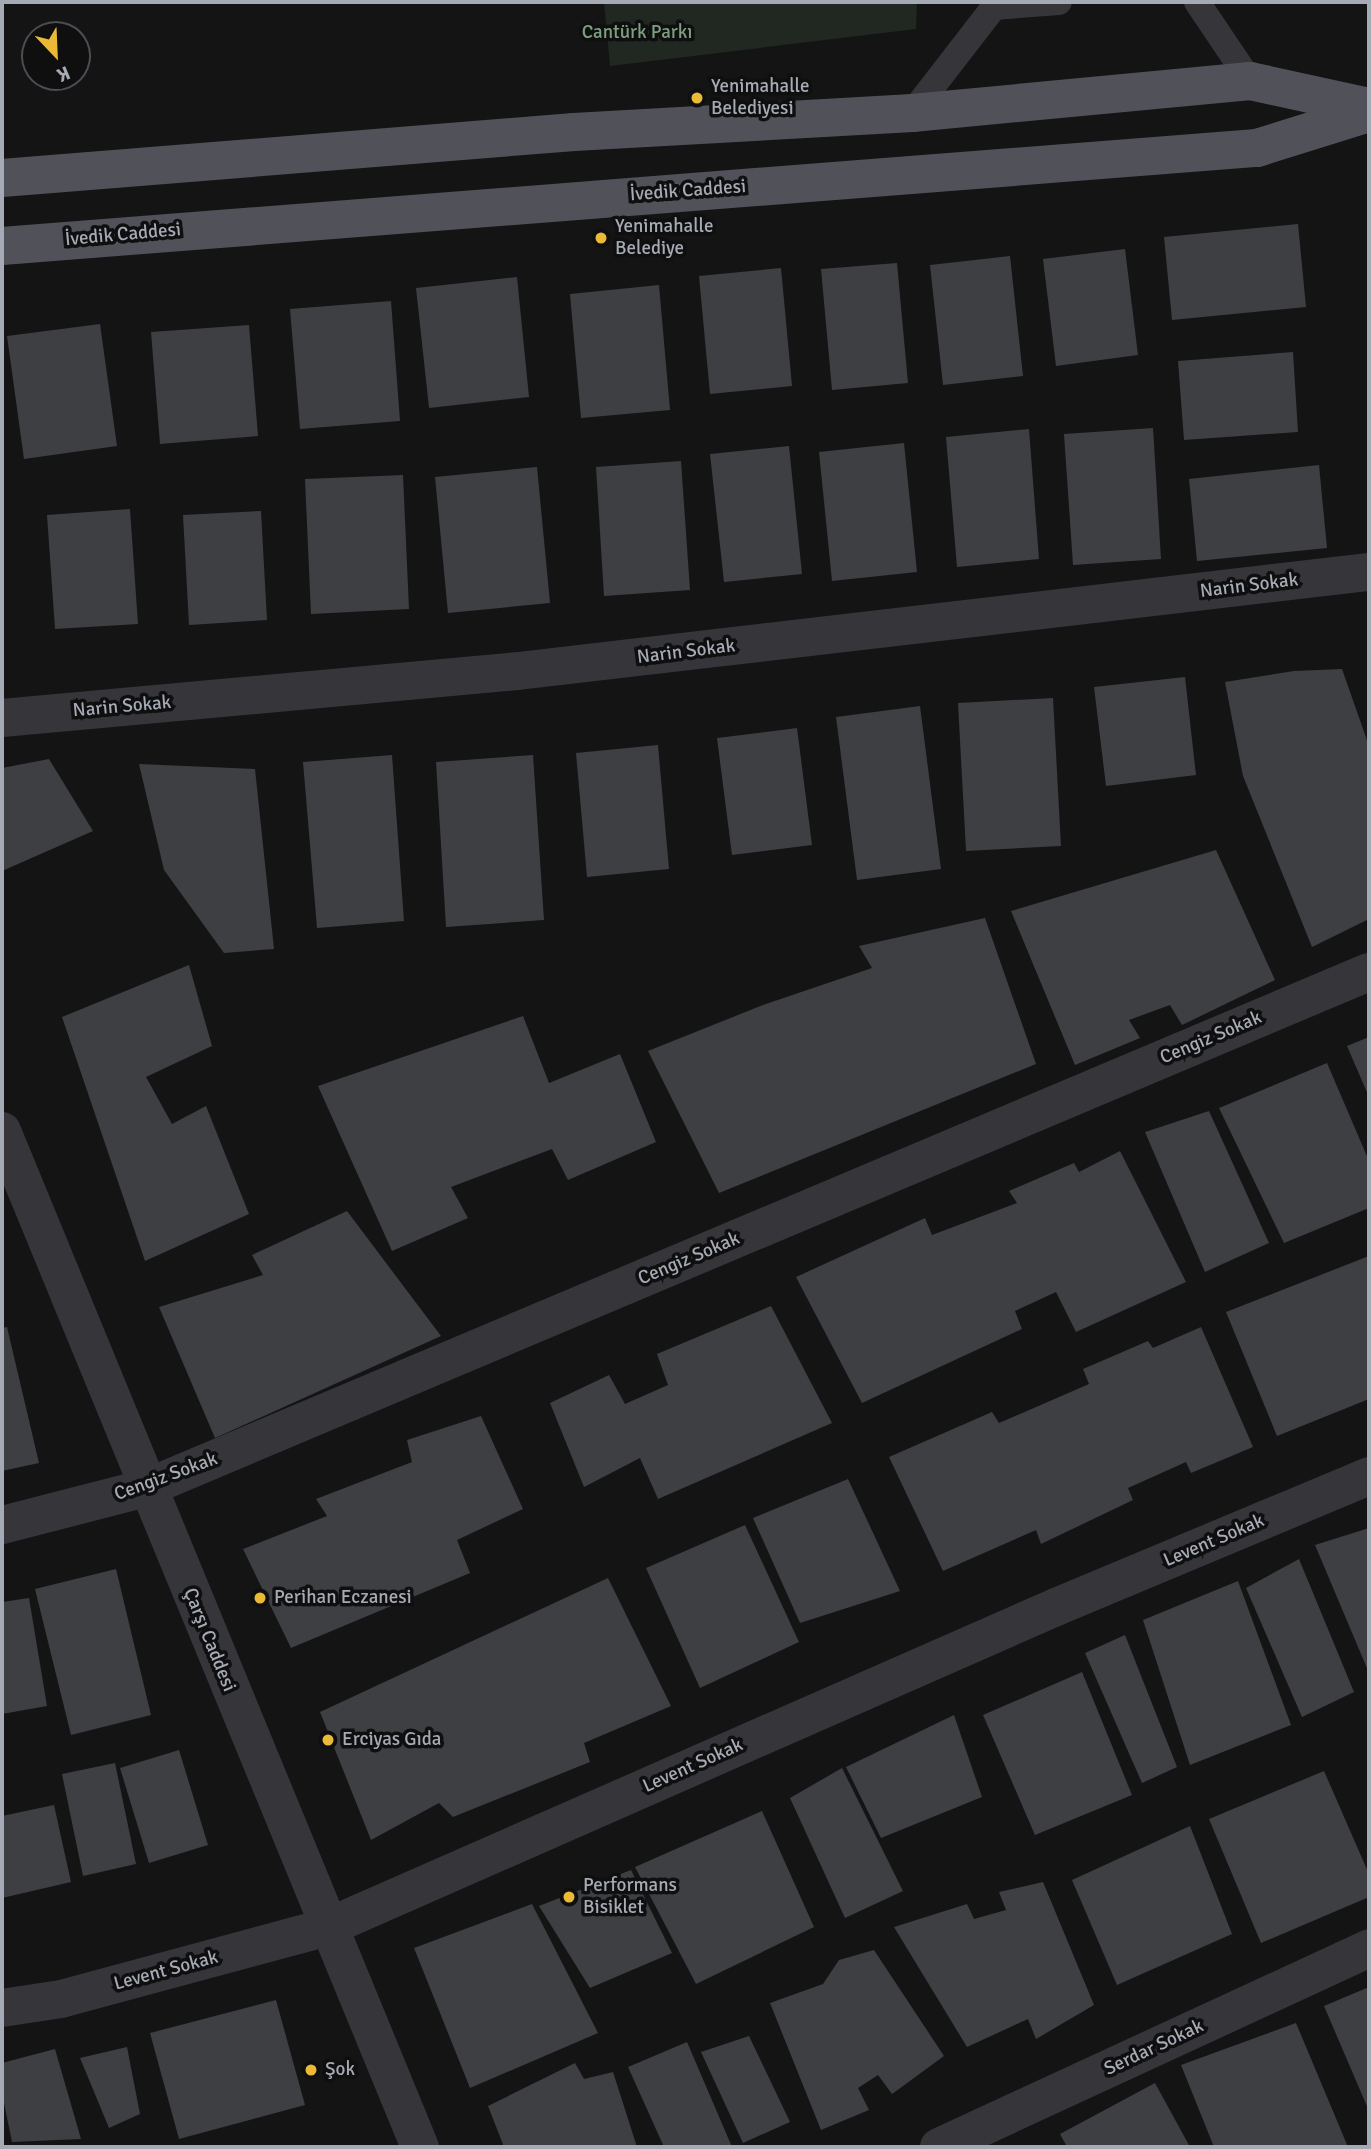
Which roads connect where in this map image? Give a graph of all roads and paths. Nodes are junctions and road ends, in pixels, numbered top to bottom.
1 (1059, 2) edge
2 (1197, 2) edge
3 (1250, 81) junction
4 (1369, 107) edge
5 (912, 113) junction
6 (1369, 113) edge
7 (2, 178) edge
8 (2, 246) edge
9 (1369, 572) edge
10 (2, 718) edge
11 (1369, 972) edge
12 (2, 1131) edge
13 (1369, 1476) edge
14 (146, 1488) junction
15 (2, 1525) edge
16 (328, 1927) junction
17 (1369, 1948) edge
18 (2, 2007) edge
19 (420, 2147) edge
20 (939, 2147) edge

1 - 5 lane
2 - 3 lane
3 - 4 main road
3 - 5 main road
5 - 7 main road
6 - 8 main road, İvedik Caddesi
9 - 10 street, Narin Sokak
11 - 14 street, Cengiz Sokak
12 - 14 street, Çarşı Caddesi
13 - 16 street, Levent Sokak
14 - 15 street, Cengiz Sokak
14 - 16 street, Çarşı Caddesi
16 - 18 street, Levent Sokak
16 - 19 street, Çarşı Caddesi
17 - 20 street, Serdar Sokak

